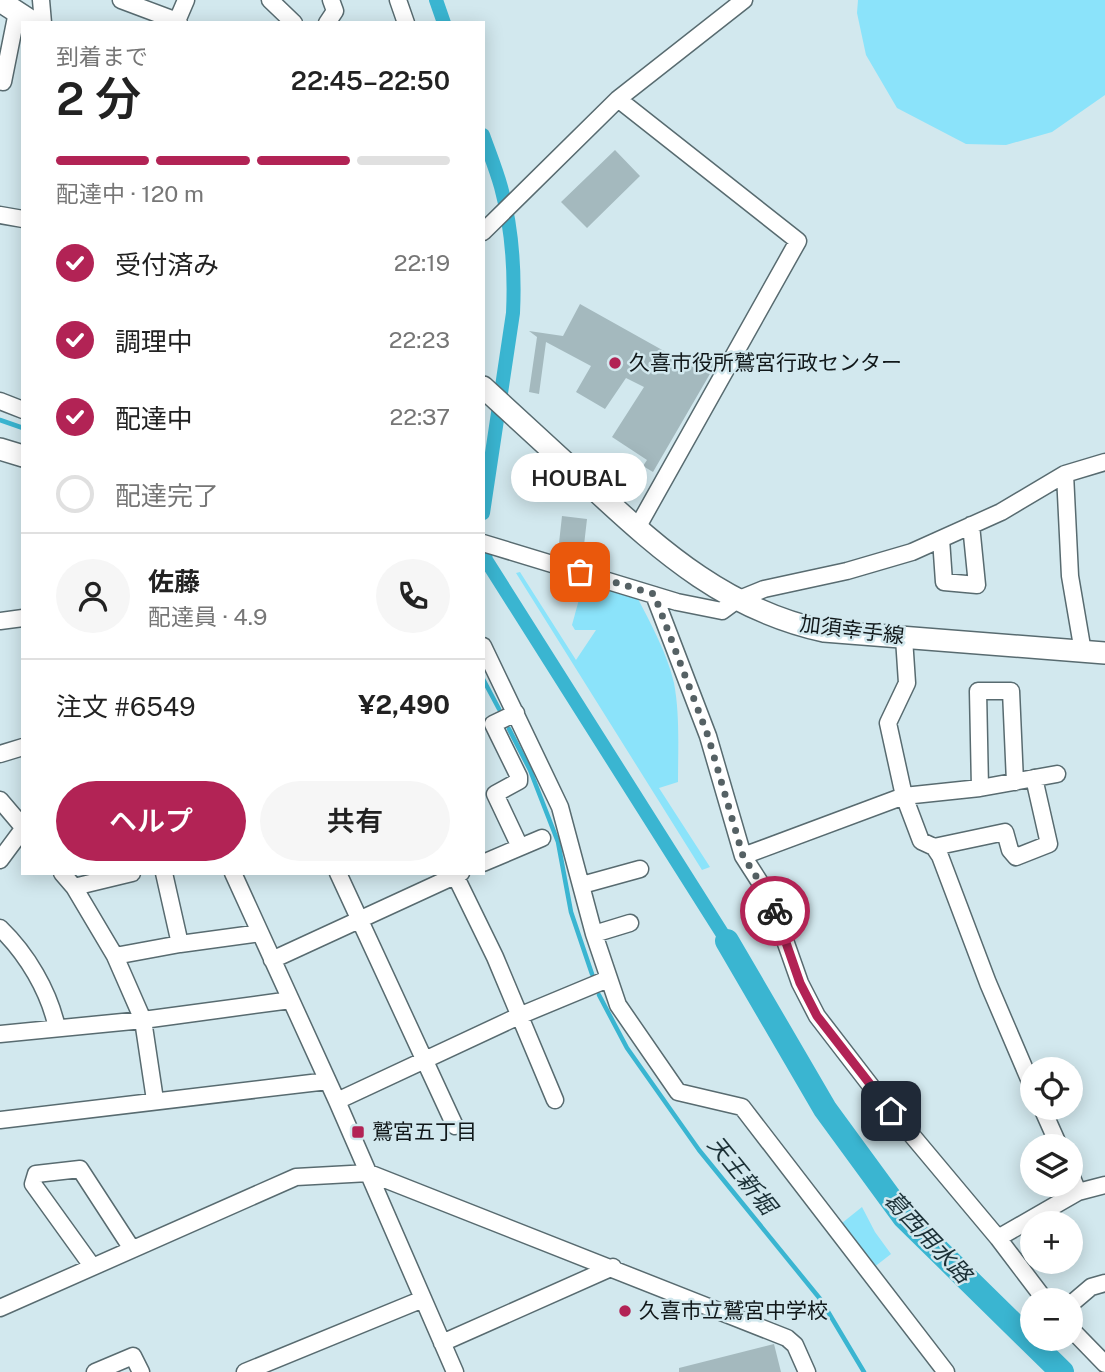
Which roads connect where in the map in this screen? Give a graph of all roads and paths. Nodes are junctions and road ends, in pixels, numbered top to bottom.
1 (41, 0) edge
2 (121, 0) edge
3 (187, 0) edge
4 (270, 0) edge
5 (331, 0) edge
6 (398, 0) edge
7 (744, 0) edge
8 (17, 12) edge
9 (43, 21) edge
10 (175, 21) edge
11 (178, 21) edge
12 (293, 21) edge
13 (328, 21) edge
14 (405, 21) edge
15 (3, 82) dead end
16 (618, 99) junction
17 (0, 215) edge
18 (21, 219) edge
19 (485, 230) edge
20 (494, 396) edge
21 (0, 401) edge
22 (21, 409) edge
23 (0, 449) edge
24 (21, 455) edge
25 (1105, 461) edge
26 (1065, 474) junction
27 (971, 525) junction
28 (637, 528) junction
29 (941, 538) junction
30 (487, 543) edge
31 (654, 594) junction
32 (737, 600) junction
33 (21, 618) edge
34 (0, 621) edge
35 (904, 638) junction
36 (485, 650) edge
37 (1083, 652) junction
38 (1105, 653) edge
39 (516, 713) junction
40 (501, 742) junction
41 (485, 744) edge
42 (21, 748) edge
43 (0, 754) edge
44 (1057, 774) dead end
45 (1034, 778) junction
46 (1016, 782) junction
47 (980, 789) junction
48 (904, 796) junction
49 (0, 800) edge
50 (21, 826) edge
51 (21, 831) edge
52 (542, 838) dead end
53 (520, 847) junction
54 (934, 847) junction
55 (743, 856) junction
56 (0, 860) edge
57 (485, 862) edge
58 (640, 869) dead end
59 (64, 875) edge
60 (124, 875) edge
61 (164, 875) edge
62 (234, 875) edge
63 (339, 875) edge
64 (455, 875) edge
65 (457, 875) edge
66 (582, 885) junction
67 (74, 887) junction
68 (360, 920) junction
69 (630, 923) dead end
70 (0, 928) edge
71 (260, 933) junction
72 (594, 934) junction
73 (180, 944) junction
74 (115, 956) junction
75 (272, 960) junction
76 (608, 979) junction
77 (290, 1000) junction
78 (519, 1016) junction
79 (143, 1020) junction
80 (57, 1028) junction
81 (0, 1034) edge
82 (1020, 1058) edge
83 (424, 1061) junction
84 (328, 1081) junction
85 (155, 1100) junction
86 (555, 1100) dead end
87 (337, 1101) junction
88 (0, 1120) edge
89 (455, 1126) dead end
90 (369, 1173) junction
91 (1105, 1185) edge
92 (1083, 1191) edge
93 (1069, 1197) edge
94 (998, 1238) junction
95 (132, 1249) junction
96 (92, 1266) junction
97 (613, 1267) junction
98 (1105, 1283) edge
99 (1036, 1288) edge
100 (1083, 1294) edge
101 (424, 1300) junction
102 (0, 1308) edge
103 (1083, 1341) edge
104 (442, 1343) junction
105 (1105, 1364) edge
106 (95, 1372) edge
107 (141, 1372) edge
108 (245, 1372) edge
109 (455, 1372) edge
110 (807, 1372) edge
111 (946, 1372) edge

1 - 9 street
2 - 10 street
3 - 11 street
4 - 12 street
5 - 13 street
6 - 14 street
7 - 16 street
8 - 15 street
16 - 19 street
16 - 28 street
17 - 18 street
20 - 28 main road, 加須幸手線
21 - 22 street
23 - 24 main road
25 - 26 street
26 - 27 street
26 - 37 street
27 - 29 street
27 - 29 street
28 - 32 main road, 加須幸手線
29 - 32 street
30 - 31 street
31 - 32 street
31 - 55 street
32 - 35 main road, 加須幸手線
33 - 34 street
35 - 37 main road, 加須幸手線
35 - 48 street
36 - 39 street
37 - 38 main road, 加須幸手線
39 - 40 street
39 - 66 street
40 - 41 street
40 - 53 street
42 - 43 street
44 - 45 street
45 - 46 street
45 - 54 street
46 - 47 street
46 - 47 street
47 - 48 street
48 - 54 street
48 - 55 street
49 - 50 street
51 - 56 street
52 - 53 street
53 - 57 street
54 - 82 street
55 - 94 street
58 - 66 street
59 - 67 street
60 - 67 street
61 - 73 street
62 - 71 street
63 - 68 street
64 - 68 street
65 - 78 street
66 - 72 street
67 - 74 street
68 - 75 street
68 - 83 street
69 - 72 street
70 - 80 street
71 - 73 street
71 - 75 street
72 - 76 street
73 - 74 street
74 - 79 street
75 - 77 street
76 - 78 street
76 - 111 street
77 - 79 street
77 - 84 street
78 - 83 street
78 - 86 street
79 - 80 street
79 - 85 street
80 - 81 street
83 - 87 street
83 - 89 street
84 - 85 street
84 - 87 street
85 - 88 street
87 - 90 street
90 - 95 street
90 - 97 street
90 - 101 street
91 - 92 street
93 - 94 street
94 - 99 street
95 - 96 street
95 - 96 street
96 - 102 street
97 - 104 street
97 - 110 street
98 - 100 street
101 - 104 street
101 - 108 street
103 - 105 street
104 - 109 street
106 - 107 street

